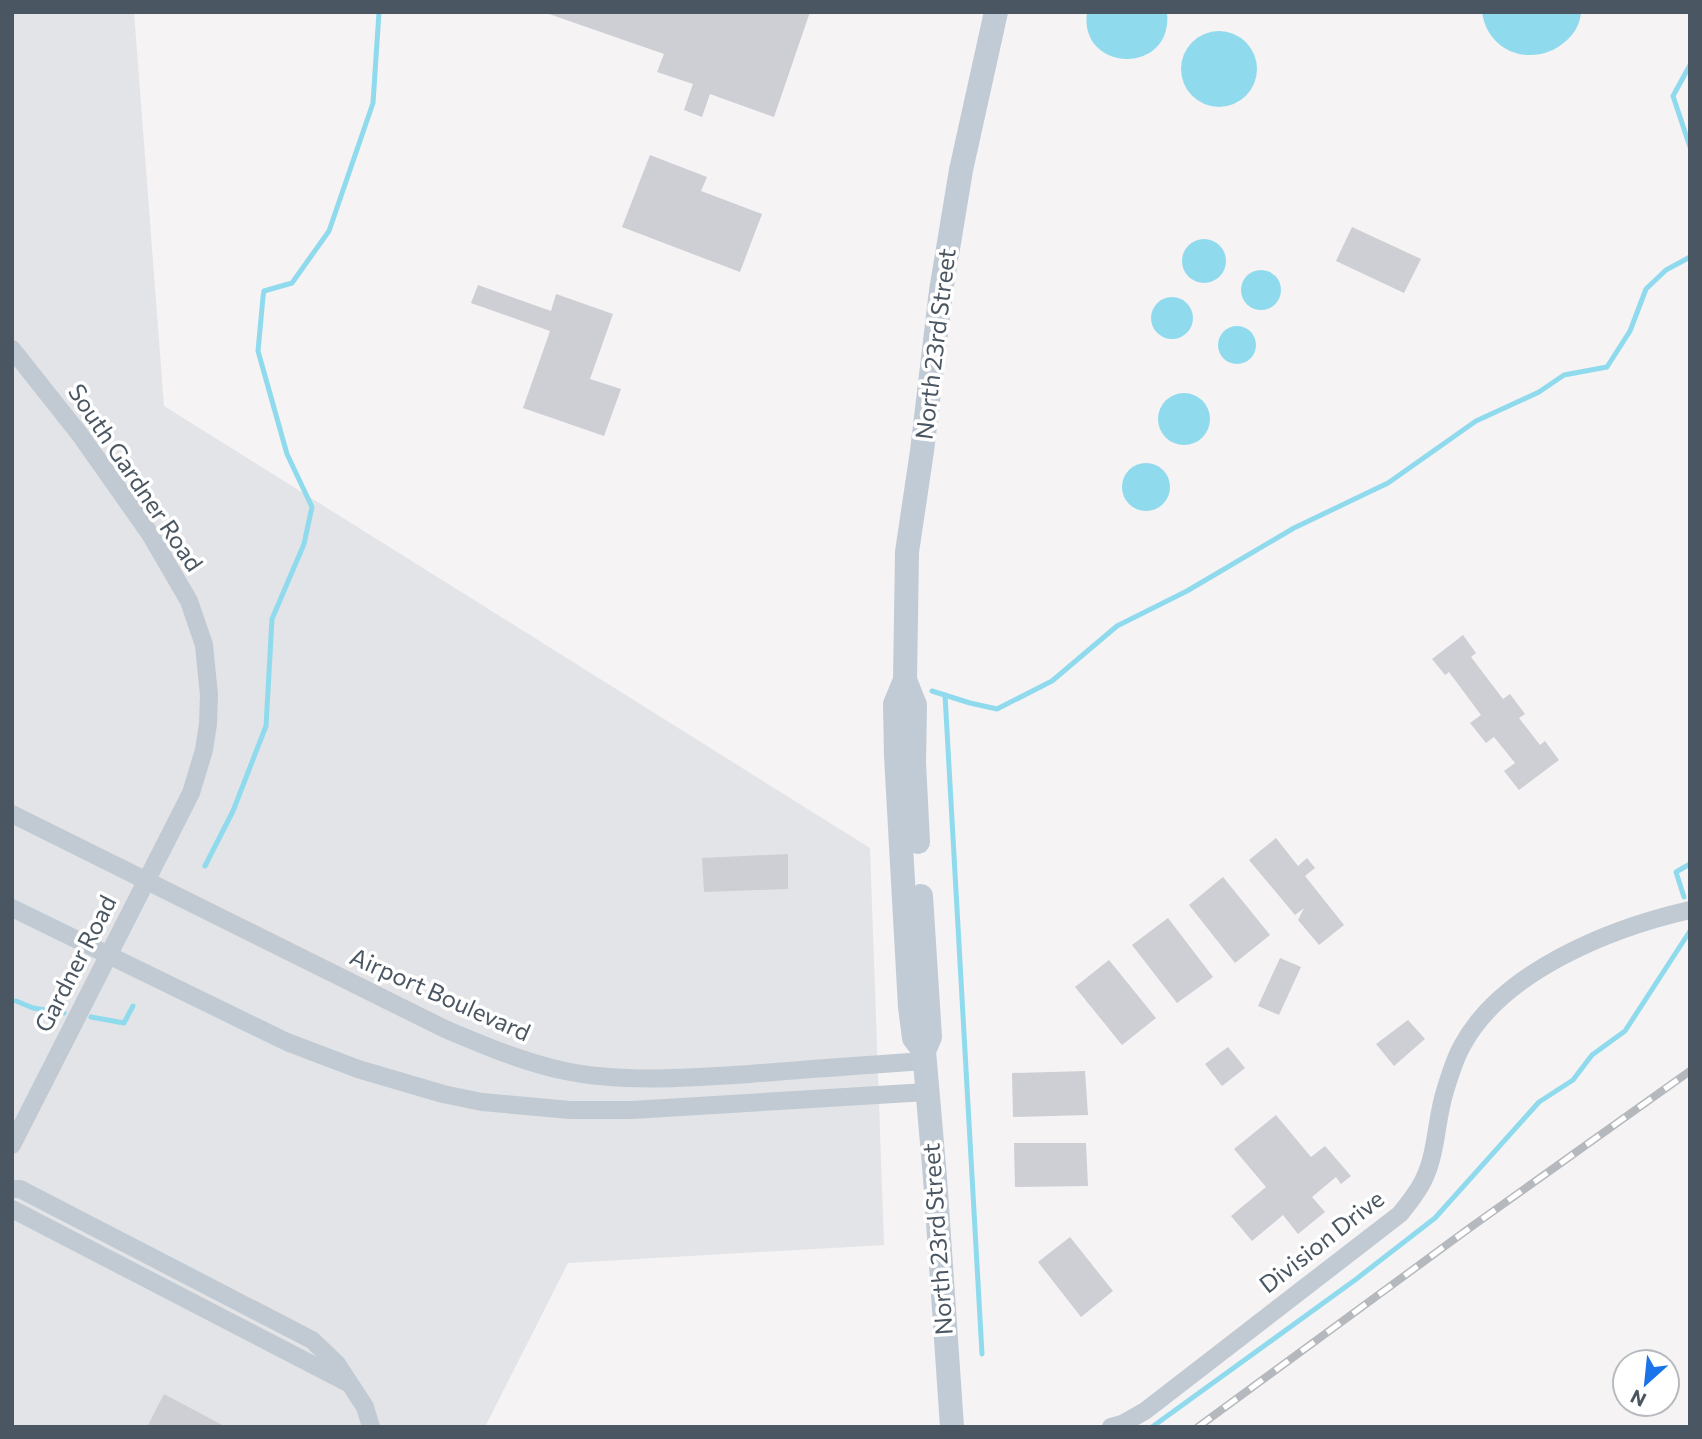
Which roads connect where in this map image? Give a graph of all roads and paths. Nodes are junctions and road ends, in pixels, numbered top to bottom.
1 (996, 12) edge
2 (12, 349) edge
3 (12, 814) edge
4 (146, 881) junction
5 (12, 908) edge
6 (1690, 910) edge
7 (108, 955) junction
8 (925, 1056) junction
9 (928, 1092) junction
10 (12, 1145) edge
11 (12, 1189) edge
12 (12, 1209) edge
13 (349, 1384) junction
14 (371, 1427) edge
15 (952, 1427) edge
16 (1111, 1427) edge

1 - 8 main road, North 23rd Street
2 - 4 street, South Gardner Road
3 - 4 street, Airport Boulevard
4 - 7 street, Gardner Road
4 - 8 street, Airport Boulevard
5 - 7 street
6 - 16 street, Division Drive
7 - 9 street
7 - 10 street, Gardner Road
8 - 9 main road, North 23rd Street
9 - 15 main road, North 23rd Street
11 - 13 street
12 - 13 street
13 - 14 street

